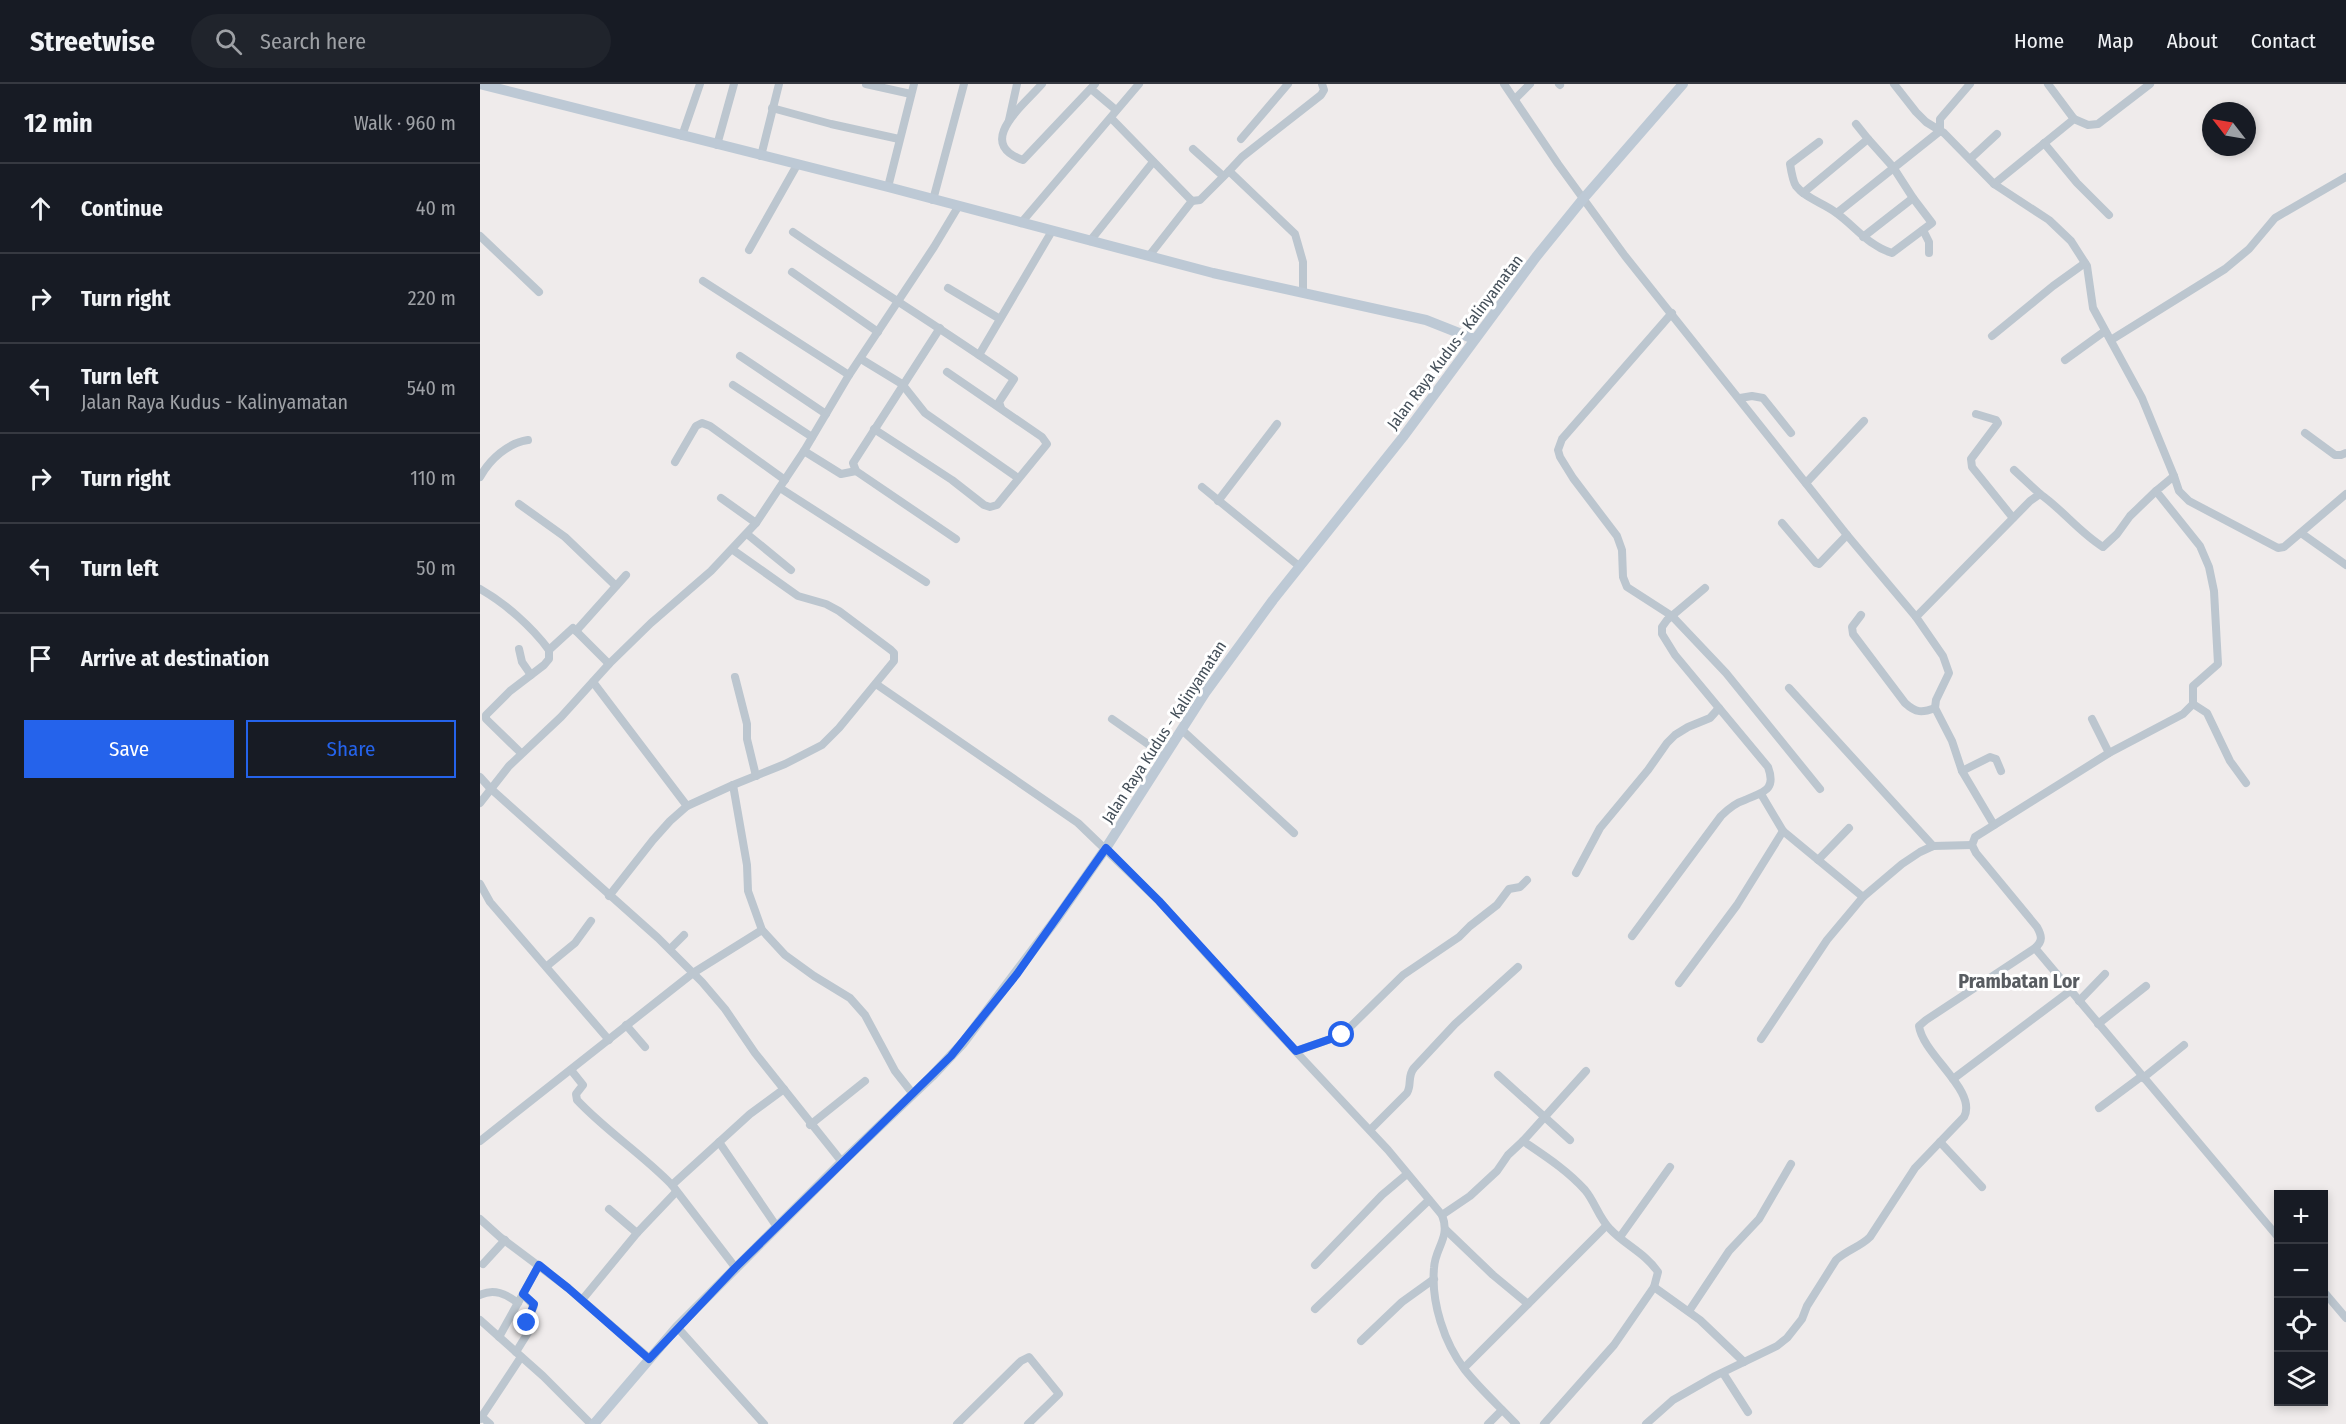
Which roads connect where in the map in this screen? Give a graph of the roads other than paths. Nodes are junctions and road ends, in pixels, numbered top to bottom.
1 (480, 84) edge
2 (699, 84) edge
3 (734, 84) edge
4 (779, 84) edge
5 (866, 84) edge
6 (914, 84) edge
7 (964, 84) edge
8 (1017, 84) edge
9 (1042, 84) edge
10 (1139, 84) edge
11 (1288, 84) edge
12 (1322, 84) edge
13 (1504, 84) edge
14 (1530, 84) edge
15 (1683, 84) edge
16 (1894, 84) edge
17 (1970, 84) edge
18 (2048, 84) edge
19 (2150, 84) edge
20 (1093, 87) edge
21 (911, 94) junction
22 (1515, 99) junction
23 (772, 108) junction
24 (1113, 114) junction
25 (2074, 119) junction
26 (1008, 121) junction
27 (1856, 124) dead end
28 (1940, 131) junction
29 (1997, 134) dead end
30 (682, 136) junction
31 (899, 139) junction
32 (1241, 139) dead end
33 (1868, 139) junction
34 (1819, 142) dead end
35 (2044, 143) junction
36 (717, 145) junction
37 (1193, 149) dead end
38 (761, 156) junction
39 (1970, 159) junction
40 (1153, 162) junction
41 (797, 165) junction
42 (1893, 166) junction
43 (1226, 174) junction
44 (2346, 177) edge
45 (1994, 184) junction
46 (888, 188) junction
47 (1803, 193) junction
48 (1913, 198) junction
49 (1583, 199) junction
50 (933, 200) junction
51 (1192, 201) junction
52 (958, 207) junction
53 (1837, 213) junction
54 (2109, 215) dead end
55 (1021, 223) junction
56 (1923, 230) junction
57 (1052, 231) junction
58 (793, 232) dead end
59 (480, 236) edge
60 (1863, 237) junction
61 (1090, 241) junction
62 (749, 250) dead end
63 (1929, 253) dead end
64 (1149, 256) junction
65 (2085, 263) junction
66 (792, 272) dead end
67 (703, 281) dead end
68 (948, 288) dead end
69 (539, 292) dead end
70 (1303, 293) junction
71 (898, 303) junction
72 (1672, 313) junction
73 (1000, 319) junction
74 (940, 328) junction
75 (2105, 331) junction
76 (878, 332) junction
77 (1992, 336) dead end
78 (1474, 339) junction
79 (2110, 340) junction
80 (979, 355) junction
81 (741, 356) dead end
82 (861, 359) junction
83 (2065, 360) dead end
84 (947, 372) dead end
85 (849, 375) junction
86 (902, 384) junction
87 (733, 385) dead end
88 (1740, 398) junction
89 (1002, 409) junction
90 (826, 414) junction
91 (1976, 414) dead end
92 (1864, 421) dead end
93 (1277, 424) dead end
94 (874, 429) junction
95 (1791, 433) dead end
96 (2305, 433) dead end
97 (812, 437) junction
98 (528, 440) dead end
99 (804, 451) junction
100 (2346, 453) edge
101 (675, 462) dead end
102 (2014, 470) dead end
103 (856, 471) junction
104 (480, 477) edge
105 (2172, 477) junction
106 (1018, 478) junction
107 (785, 480) junction
108 (1806, 483) junction
109 (780, 488) junction
110 (1202, 488) dead end
111 (2156, 491) junction
112 (2040, 494) junction
113 (721, 498) dead end
114 (2344, 498) edge
115 (1218, 501) junction
116 (519, 504) dead end
117 (2013, 518) junction
118 (756, 523) junction
119 (1782, 523) dead end
120 (2301, 532) junction
121 (747, 534) junction
122 (1847, 535) junction
123 (956, 539) dead end
124 (732, 550) junction
125 (2346, 565) edge
126 (1299, 566) junction
127 (791, 570) dead end
128 (626, 575) dead end
129 (926, 582) dead end
130 (616, 586) junction
131 (1705, 588) dead end
132 (480, 589) edge
133 (1861, 615) dead end
134 (1672, 616) junction
135 (1916, 617) junction
136 (576, 631) junction
137 (519, 650) dead end
138 (549, 650) junction
139 (609, 664) junction
140 (531, 675) junction
141 (735, 677) dead end
142 (593, 682) junction
143 (876, 684) junction
144 (1789, 688) dead end
145 (2193, 704) junction
146 (1719, 708) junction
147 (1935, 708) junction
148 (1112, 719) dead end
149 (2092, 719) dead end
150 (1182, 730) junction
151 (521, 753) junction
152 (2109, 753) junction
153 (1165, 756) junction
154 (1962, 771) junction
155 (2001, 771) dead end
156 (756, 776) junction
157 (480, 777) edge
158 (2246, 783) dead end
159 (733, 785) junction
160 (490, 788) junction
161 (1820, 789) dead end
162 (1761, 794) junction
163 (480, 802) edge
164 (687, 806) junction
165 (1994, 825) junction
166 (1849, 828) dead end
167 (1783, 831) junction
168 (1294, 833) dead end
169 (1972, 845) junction
170 (1933, 846) junction
171 (1106, 848) junction
172 (1818, 860) junction
173 (1576, 873) dead end
174 (1527, 880) dead end
175 (480, 884) edge
176 (609, 896) junction
177 (1863, 897) junction
178 (591, 921) dead end
179 (762, 930) junction
180 (684, 936) dead end
181 (1632, 936) dead end
182 (670, 948) junction
183 (2036, 948) junction
184 (547, 966) junction
185 (1518, 967) dead end
186 (693, 973) junction
187 (2105, 974) dead end
188 (1679, 983) dead end
189 (2146, 986) dead end
190 (2070, 991) junction
191 (2079, 1001) junction
192 (2098, 1024) junction
193 (626, 1025) junction
194 (609, 1040) junction
195 (1761, 1040) dead end
196 (2184, 1045) dead end
197 (645, 1047) dead end
198 (1296, 1051) junction
199 (571, 1070) junction
200 (1586, 1071) dead end
201 (1498, 1075) dead end
202 (2142, 1077) junction
203 (1953, 1079) junction
204 (865, 1081) dead end
205 (784, 1089) junction
206 (913, 1094) junction
207 (2099, 1108) dead end
208 (1544, 1118) junction
209 (810, 1125) junction
210 (1370, 1131) junction
211 (1570, 1140) dead end
212 (480, 1141) edge
213 (1523, 1141) junction
214 (719, 1142) junction
215 (1940, 1142) junction
216 (842, 1162) junction
217 (1791, 1164) dead end
218 (1670, 1167) dead end
219 (1407, 1174) junction
220 (1982, 1187) dead end
221 (674, 1189) junction
222 (1429, 1200) junction
223 (609, 1209) dead end
224 (1442, 1215) junction
225 (480, 1219) edge
226 (1606, 1226) junction
227 (777, 1227) junction
228 (1446, 1230) junction
229 (2274, 1232) edge
230 (638, 1233) junction
231 (1620, 1238) junction
232 (505, 1240) junction
233 (483, 1264) dead end
234 (539, 1265) junction
235 (1315, 1265) dead end
236 (735, 1268) junction
237 (1434, 1279) junction
238 (1654, 1287) junction
239 (523, 1294) junction
240 (480, 1295) edge
241 (2328, 1297) edge
242 (582, 1300) junction
243 (518, 1303) junction
244 (1528, 1304) junction
245 (1315, 1309) dead end
246 (1689, 1311) junction
247 (2346, 1318) edge
248 (480, 1320) edge
249 (677, 1327) junction
250 (499, 1337) junction
251 (1361, 1341) dead end
252 (518, 1354) junction
253 (649, 1359) junction
254 (1744, 1362) junction
255 (1464, 1368) junction
256 (1723, 1373) junction
257 (1502, 1410) junction
258 (1748, 1412) dead end
259 (481, 1418) edge
260 (490, 1424) edge
261 (593, 1424) edge
262 (764, 1424) edge
263 (957, 1424) edge
264 (1028, 1424) edge
265 (1488, 1424) edge
266 (1516, 1424) edge
267 (1544, 1424) edge
268 (1646, 1424) edge

1 - 30 main road
2 - 30 street
3 - 36 street
4 - 23 street
5 - 21 street
6 - 21 street
7 - 50 street
8 - 26 street
9 - 26 street
10 - 24 street
11 - 32 street
12 - 43 street
13 - 22 street
14 - 22 street
15 - 49 main road, Jalan Raya Kudus - Kalinyamatan
16 - 28 street
17 - 28 street
18 - 25 street
19 - 25 street
20 - 24 street
20 - 26 street
21 - 31 street
22 - 49 street
23 - 31 street
23 - 38 street
24 - 40 street
24 - 55 street
25 - 35 street
27 - 33 street
28 - 39 street
28 - 42 street
29 - 39 street
30 - 36 main road
31 - 46 street
33 - 42 street
33 - 47 street
34 - 47 street
35 - 45 street
35 - 54 street
36 - 38 main road
37 - 43 street
38 - 41 main road
39 - 45 street
40 - 51 street
40 - 61 street
41 - 46 main road
41 - 62 street
42 - 48 street
42 - 53 street
43 - 51 street
43 - 70 street
44 - 79 street
45 - 65 street
46 - 50 main road
47 - 53 street
48 - 56 street
48 - 60 street
49 - 72 street
49 - 78 main road, Jalan Raya Kudus - Kalinyamatan
50 - 52 main road
51 - 64 street
52 - 55 main road
52 - 71 street
53 - 60 street
55 - 57 main road
56 - 60 street
56 - 63 street
57 - 61 main road
57 - 73 street
58 - 71 street
59 - 69 street
61 - 64 main road
64 - 70 main road
65 - 75 street
65 - 77 street
66 - 76 street
67 - 85 street
68 - 73 street
70 - 78 main road
71 - 74 street
71 - 76 street
72 - 88 street
72 - 134 street
73 - 80 street
74 - 80 street
74 - 86 street
75 - 79 street
75 - 83 street
76 - 82 street
78 - 126 main road, Jalan Raya Kudus - Kalinyamatan
79 - 105 street
80 - 89 street
81 - 90 street
82 - 85 street
82 - 86 street
84 - 89 street
85 - 90 street
86 - 94 street
86 - 106 street
87 - 97 street
88 - 95 street
88 - 108 street
89 - 106 street
90 - 97 street
91 - 117 street
92 - 108 street
93 - 115 street
94 - 103 street
94 - 106 street
96 - 100 street
97 - 99 street
98 - 104 street
99 - 103 street
99 - 107 street
101 - 107 street
102 - 112 street
103 - 123 street
105 - 111 street
105 - 120 street
107 - 109 street
108 - 122 street
109 - 118 street
109 - 129 street
110 - 115 street
111 - 112 street
111 - 145 street
112 - 117 street
113 - 118 street
114 - 120 street
115 - 126 street
116 - 130 street
117 - 135 street
118 - 121 street
119 - 122 street
120 - 125 street
121 - 124 street
121 - 127 street
122 - 135 street
124 - 139 street
124 - 143 street
126 - 150 main road, Jalan Raya Kudus - Kalinyamatan
128 - 130 street
130 - 136 street
131 - 134 street
132 - 138 street
133 - 147 street
134 - 146 street
134 - 161 street
135 - 147 street
136 - 138 street
136 - 139 street
137 - 140 street
138 - 140 street
139 - 142 street
140 - 151 street
141 - 156 street
142 - 151 street
142 - 164 street
143 - 156 street
143 - 171 street
144 - 170 street
145 - 152 street
145 - 158 street
146 - 162 street
146 - 173 street
147 - 154 street
148 - 153 street
149 - 152 street
150 - 153 main road, Jalan Raya Kudus - Kalinyamatan
150 - 168 street
151 - 160 street
152 - 165 street
153 - 171 main road, Jalan Raya Kudus - Kalinyamatan
154 - 155 street
154 - 165 street
156 - 159 street
157 - 160 street
159 - 164 street
159 - 179 street
160 - 163 street
160 - 176 street
162 - 167 street
162 - 181 street
164 - 176 street
165 - 169 street
166 - 172 street
167 - 172 street
167 - 188 street
169 - 170 street
169 - 183 street
170 - 177 street
171 - 198 street
171 - 206 main road, Jalan Raya Kudus - Kalinyamatan
172 - 177 street
174 - 198 street
175 - 184 street
176 - 182 street
177 - 195 street
178 - 184 street
179 - 186 street
179 - 206 street
180 - 182 street
182 - 186 street
183 - 190 street
183 - 203 street
184 - 194 street
185 - 210 street
186 - 193 street
186 - 205 street
187 - 191 street
189 - 192 street
190 - 191 street
190 - 203 street
191 - 192 street
192 - 202 street
193 - 194 street
193 - 197 street
194 - 199 street
196 - 202 street
198 - 210 street
199 - 212 street
199 - 221 street
200 - 208 street
201 - 208 street
202 - 207 street
202 - 229 street
203 - 215 street
204 - 209 street
205 - 209 street
205 - 214 street
206 - 216 main road, Jalan Raya Kudus - Kalinyamatan
208 - 211 street
208 - 213 street
209 - 216 street
210 - 219 street
213 - 224 street
213 - 226 street
214 - 221 street
214 - 227 street
215 - 220 street
215 - 254 street
216 - 227 main road, Jalan Raya Kudus - Kalinyamatan
217 - 246 street
218 - 231 street
219 - 222 street
219 - 235 street
221 - 230 street
221 - 236 street
222 - 224 street
222 - 245 street
223 - 230 street
224 - 228 street
225 - 232 street
226 - 231 street
226 - 244 street
227 - 236 main road, Jalan Raya Kudus - Kalinyamatan
228 - 237 street
228 - 244 street
230 - 242 street
231 - 238 street
232 - 233 street
232 - 234 street
234 - 239 street
234 - 242 street
236 - 249 main road, Jalan Raya Kudus - Kalinyamatan
237 - 251 street
237 - 255 street
238 - 246 street
238 - 267 street
239 - 243 street
239 - 252 street
240 - 243 street
241 - 247 street
242 - 253 street
243 - 250 street
244 - 255 street
246 - 254 street
248 - 250 street
249 - 253 main road, Jalan Raya Kudus - Kalinyamatan
249 - 262 street
250 - 252 street
252 - 259 street
252 - 261 street
253 - 261 main road, Jalan Raya Kudus - Kalinyamatan
254 - 256 street
255 - 257 street
256 - 258 street
256 - 268 street
257 - 265 street
257 - 266 street
259 - 260 street
263 - 264 street

